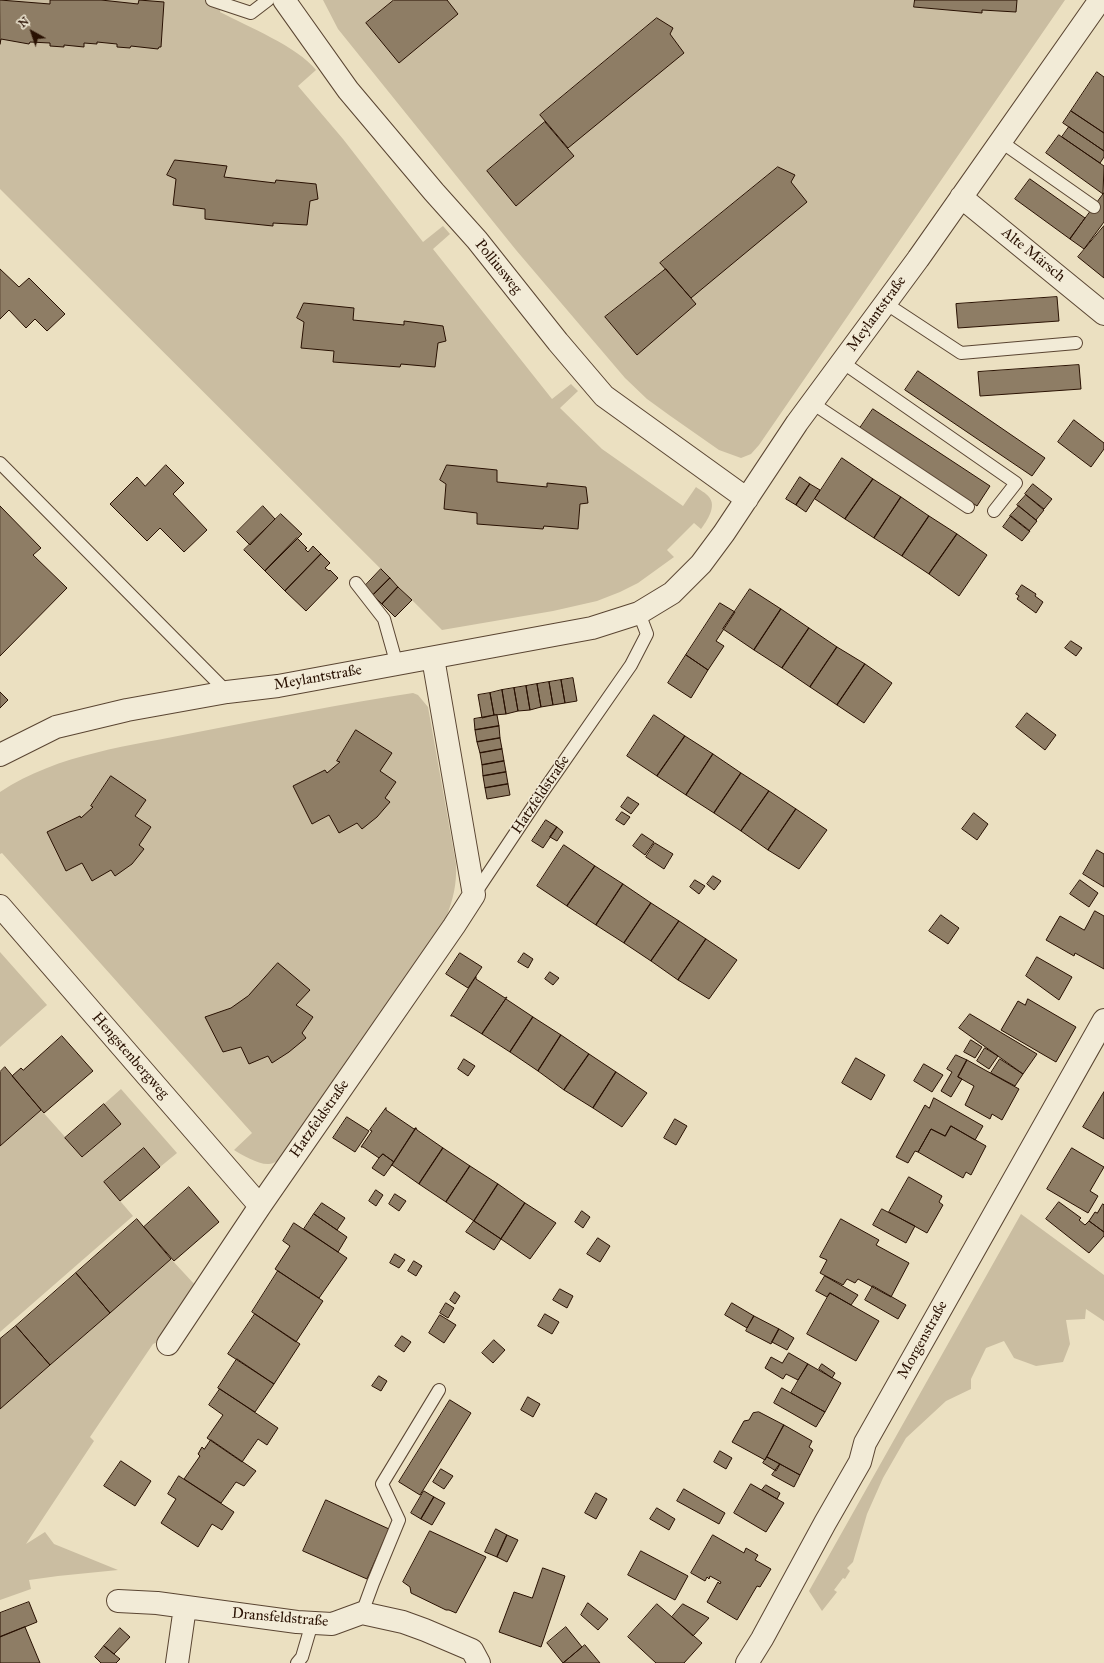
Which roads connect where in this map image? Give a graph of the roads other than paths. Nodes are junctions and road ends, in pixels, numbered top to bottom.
1 (212, 0) edge
2 (268, 0) edge
3 (284, 0) edge
4 (1100, 0) edge
5 (1000, 141) junction
6 (962, 197) junction
7 (1094, 207) dead end
8 (885, 303) junction
9 (1104, 314) edge
10 (1076, 343) dead end
11 (842, 362) junction
12 (812, 403) junction
13 (0, 463) edge
14 (746, 499) junction
15 (968, 507) dead end
16 (994, 512) dead end
17 (356, 583) dead end
18 (639, 613) junction
19 (433, 658) junction
20 (397, 665) junction
21 (227, 692) junction
22 (0, 755) edge
23 (474, 895) junction
24 (0, 906) edge
25 (1104, 1020) edge
26 (260, 1206) junction
27 (168, 1344) dead end
28 (439, 1390) dead end
29 (118, 1601) dead end
30 (185, 1607) junction
31 (362, 1613) junction
32 (312, 1623) junction
33 (177, 1663) edge
34 (297, 1663) edge
35 (479, 1663) edge
36 (747, 1663) edge

1 - 2 lane
3 - 14 street, Polliusweg
4 - 5 street, Meylantstraße
5 - 6 street, Meylantstraße
5 - 7 lane
6 - 8 street, Meylantstraße
6 - 9 street, Alte Märsch
8 - 10 lane
8 - 11 street, Meylantstraße
11 - 12 street, Meylantstraße
11 - 16 lane
12 - 14 street, Meylantstraße
12 - 15 lane
13 - 21 lane
14 - 18 street, Meylantstraße
17 - 20 lane
18 - 19 street, Meylantstraße
18 - 23 lane, Hatzfeldstraße
19 - 20 street, Meylantstraße
19 - 23 street
20 - 21 street, Meylantstraße
21 - 22 street, Meylantstraße
23 - 26 street, Hatzfeldstraße
24 - 26 street, Hengstenbergweg
25 - 36 street, Morgenstraße
26 - 27 street, Hatzfeldstraße
28 - 31 lane
29 - 30 street, Dransfeldstraße
30 - 32 street, Dransfeldstraße
30 - 33 street
31 - 32 street, Dransfeldstraße
31 - 35 street
32 - 34 lane

